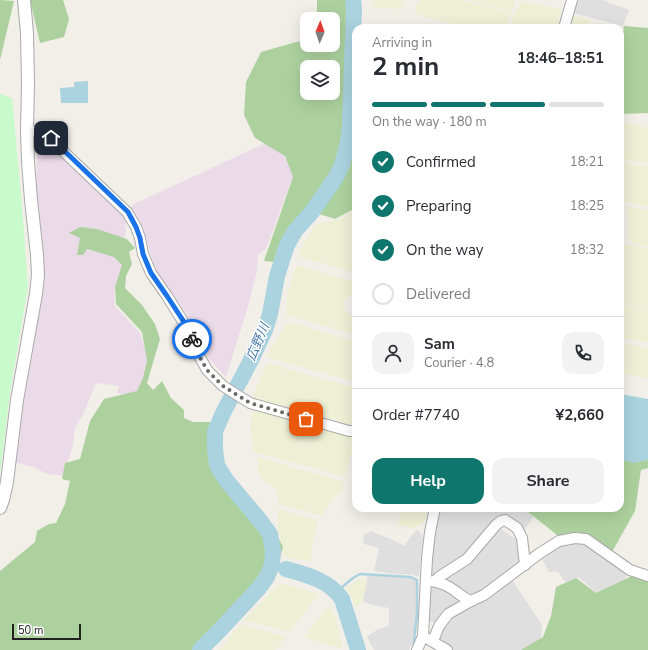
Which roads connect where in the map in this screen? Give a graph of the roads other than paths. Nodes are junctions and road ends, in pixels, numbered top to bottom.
1 (24, 0) edge
2 (572, 0) edge
3 (565, 24) edge
4 (27, 131) junction
5 (352, 430) edge
6 (0, 508) edge
7 (434, 512) edge
8 (525, 565) junction
9 (648, 576) edge
10 (431, 581) junction
11 (471, 601) junction
12 (423, 636) junction
13 (433, 641) junction
14 (417, 650) edge
15 (447, 650) edge

1 - 4 street
2 - 3 street
4 - 5 street
4 - 6 street
7 - 10 street
8 - 9 street
8 - 10 street
8 - 11 street
10 - 11 street
10 - 12 street
11 - 13 street
12 - 13 street
12 - 14 street
13 - 15 street

